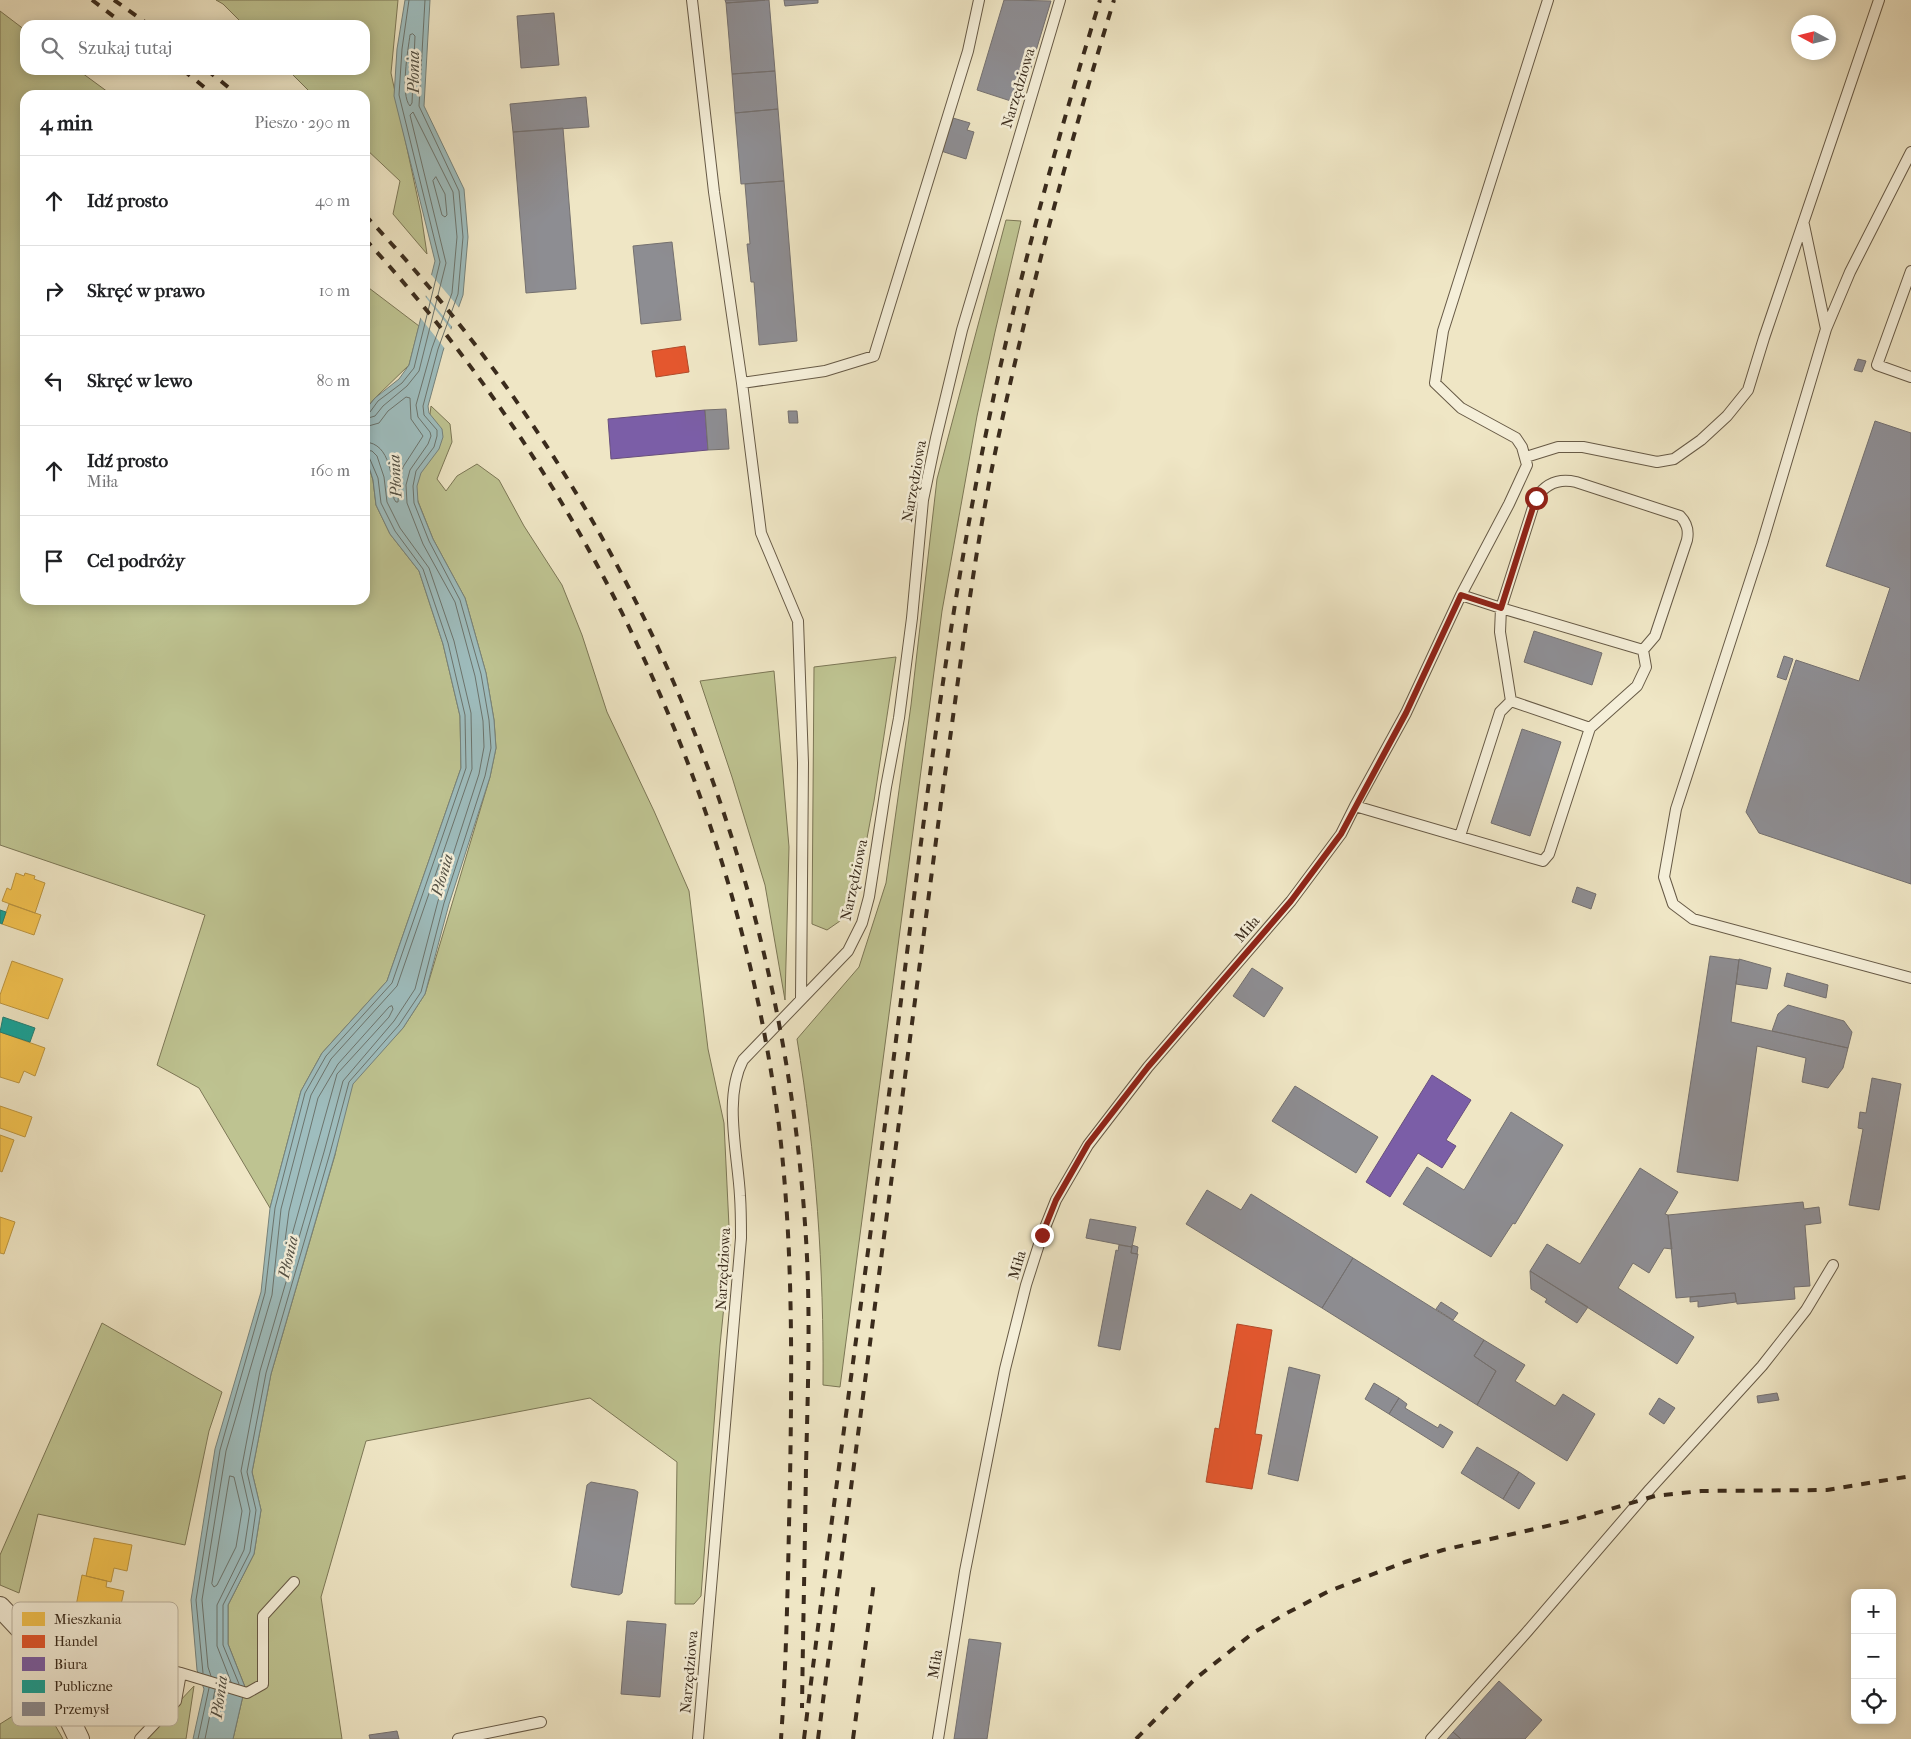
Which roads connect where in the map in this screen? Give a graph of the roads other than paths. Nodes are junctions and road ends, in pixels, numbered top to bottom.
1 (692, 0) edge
2 (979, 0) edge
3 (1060, 0) edge
4 (1548, 0) edge
5 (1879, 0) edge
6 (1911, 152) edge
7 (1804, 224) junction
8 (1911, 271) edge
9 (1826, 329) junction
10 (1911, 377) edge
11 (742, 383) junction
12 (1526, 457) junction
13 (1461, 595) junction
14 (1501, 608) junction
15 (1643, 650) junction
16 (1511, 701) junction
17 (1590, 728) junction
18 (1355, 806) junction
19 (1460, 836) junction
20 (1911, 978) edge
21 (801, 998) junction
22 (1833, 1265) dead end
23 (294, 1582) dead end
24 (0, 1606) edge
25 (12, 1620) edge
26 (178, 1672) edge
27 (182, 1673) junction
28 (178, 1692) edge
29 (541, 1722) dead end
30 (73, 1726) edge
31 (152, 1726) edge
32 (499, 1735) edge
33 (79, 1739) edge
34 (140, 1739) edge
35 (458, 1739) edge
36 (698, 1739) edge
37 (938, 1739) edge
38 (1432, 1739) edge

1 - 11 lane
2 - 11 lane
3 - 21 lane, Narzędziowa
4 - 12 lane
5 - 7 lane
6 - 9 lane
7 - 9 lane
7 - 12 lane
8 - 10 lane
9 - 20 lane
11 - 21 lane
12 - 13 lane, Miła
13 - 14 lane
13 - 18 lane, Miła
14 - 15 lane
14 - 15 lane
14 - 16 lane
15 - 17 lane
16 - 17 lane
16 - 19 lane
17 - 19 lane
18 - 19 lane
18 - 37 lane, Miła
21 - 36 lane, Narzędziowa
22 - 38 lane
23 - 27 lane
24 - 25 street
26 - 27 lane
27 - 28 lane
29 - 32 lane
30 - 33 street
31 - 34 lane
32 - 35 lane

